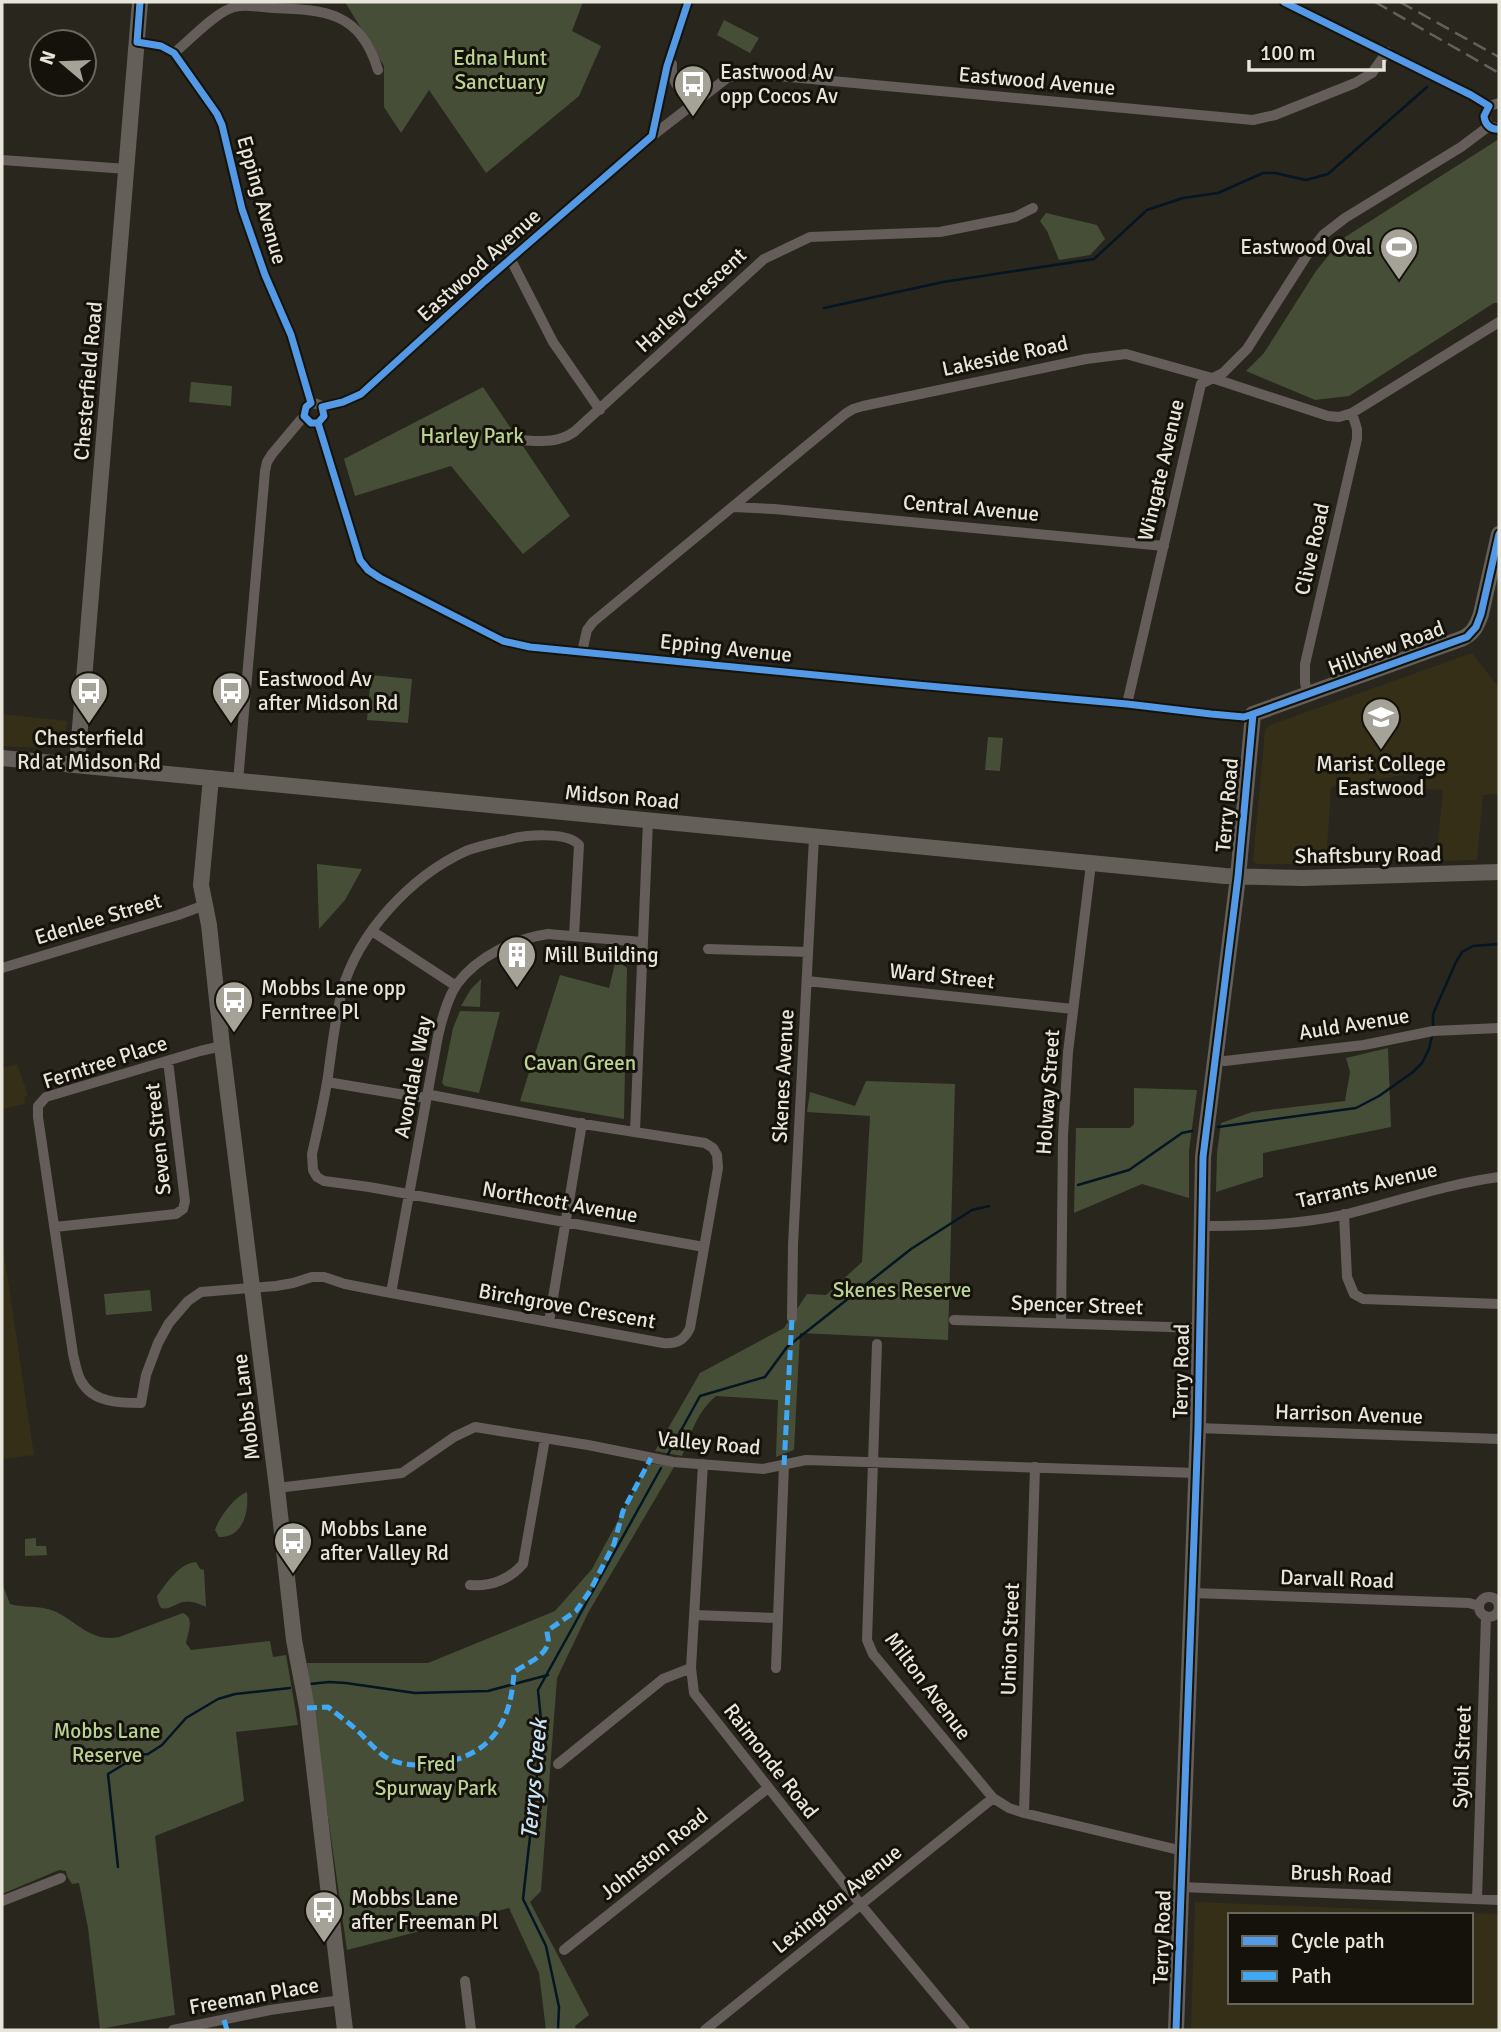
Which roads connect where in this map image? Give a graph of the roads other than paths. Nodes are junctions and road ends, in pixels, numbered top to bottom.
1 (140, 2) edge
2 (688, 2) edge
3 (1284, 2) edge
4 (137, 43) junction
5 (674, 43) junction
6 (1387, 52) junction
7 (174, 54) junction
8 (378, 70) dead end
9 (709, 92) junction
10 (1494, 105) edge
11 (1494, 128) edge
12 (652, 136) junction
13 (2, 160) edge
14 (127, 169) junction
15 (1033, 208) dead end
16 (510, 258) junction
17 (1499, 322) edge
18 (1212, 378) junction
19 (317, 405) junction
20 (600, 410) junction
21 (1352, 413) junction
22 (304, 416) junction
23 (318, 423) junction
24 (519, 440) dead end
25 (755, 489) junction
26 (733, 507) junction
27 (774, 509) junction
28 (1499, 534) edge
29 (1164, 546) junction
30 (582, 652) junction
31 (1307, 695) junction
32 (1128, 704) junction
33 (1253, 714) junction
34 (2, 758) edge
35 (77, 764) junction
36 (211, 778) junction
37 (238, 780) junction
38 (648, 821) junction
39 (814, 837) junction
40 (1091, 864) junction
41 (1499, 872) edge
42 (1238, 877) junction
43 (205, 905) junction
44 (372, 930) junction
45 (574, 936) junction
46 (642, 942) junction
47 (708, 949) dead end
48 (808, 952) junction
49 (2, 968) edge
50 (807, 981) junction
51 (456, 986) junction
52 (1073, 1009) junction
53 (1499, 1028) edge
54 (222, 1046) junction
55 (1215, 1060) junction
56 (169, 1061) junction
57 (327, 1082) junction
58 (427, 1096) junction
59 (582, 1123) junction
60 (635, 1131) junction
61 (1499, 1177) edge
62 (409, 1194) junction
63 (1344, 1214) junction
64 (566, 1222) junction
65 (1201, 1226) junction
66 (55, 1227) junction
67 (704, 1247) junction
68 (253, 1288) junction
69 (391, 1293) junction
70 (1499, 1304) edge
71 (792, 1318) dead end
72 (954, 1320) dead end
73 (548, 1322) junction
74 (1061, 1323) junction
75 (1199, 1328) junction
76 (877, 1344) dead end
77 (1198, 1428) junction
78 (545, 1439) junction
79 (1499, 1439) edge
80 (874, 1463) junction
81 (702, 1464) junction
82 (784, 1465) junction
83 (1035, 1467) junction
84 (1196, 1473) junction
85 (277, 1488) junction
86 (470, 1585) dead end
87 (1193, 1593) junction
88 (1499, 1606) edge
89 (1483, 1611) junction
90 (694, 1615) junction
91 (777, 1618) junction
92 (691, 1668) junction
93 (776, 1668) dead end
94 (558, 1764) dead end
95 (768, 1788) junction
96 (993, 1798) junction
97 (1024, 1812) junction
98 (1183, 1851) junction
99 (61, 1878) dead end
100 (1181, 1887) junction
101 (1477, 1899) junction
102 (1499, 1900) edge
103 (2, 1901) edge
104 (861, 1905) junction
105 (564, 1950) dead end
106 (465, 1981) dead end
107 (341, 2000) junction
108 (225, 2025) edge
109 (173, 2030) edge
110 (345, 2030) edge
111 (471, 2030) edge
112 (705, 2030) edge
113 (964, 2030) edge
114 (1176, 2030) edge

1 - 4 street, Chesterfield Road
2 - 5 street
3 - 6 street
4 - 7 street
4 - 14 street, Chesterfield Road
5 - 9 street
5 - 12 street
6 - 9 street, Eastwood Avenue
6 - 10 street
7 - 8 street
7 - 19 street, Epping Avenue
9 - 12 street, Eastwood Avenue
10 - 11 street
11 - 18 street, Wingate Avenue
12 - 16 street, Eastwood Avenue
13 - 14 street
14 - 35 street, Chesterfield Road
15 - 20 street, Harley Crescent
16 - 19 street, Eastwood Avenue
16 - 20 street
17 - 21 street
18 - 21 street, Lakeside Road
18 - 25 street, Lakeside Road
18 - 29 street, Wingate Avenue
19 - 22 street
19 - 23 street
20 - 24 street, Harley Crescent
21 - 31 street, Clive Road
22 - 23 street
22 - 37 street
23 - 30 street, Epping Avenue
25 - 26 street, Lakeside Road
25 - 27 street
26 - 27 street, Central Avenue
26 - 30 street, Lakeside Road
27 - 29 street, Central Avenue
28 - 31 street, Hillview Road
29 - 32 street, Wingate Avenue
30 - 32 street, Epping Avenue
31 - 33 street, Hillview Road
32 - 33 street, Epping Avenue
33 - 42 street, Terry Road
34 - 35 street, Midson Road
35 - 36 street, Midson Road
36 - 37 street, Midson Road
36 - 43 street, Mobbs Lane
37 - 38 street, Midson Road
38 - 39 street, Midson Road
38 - 46 street
39 - 40 street, Midson Road
39 - 48 street, Skenes Avenue
40 - 42 street, Midson Road
40 - 52 street, Holway Street
41 - 42 street, Shaftsbury Road
42 - 55 street, Terry Road
43 - 49 street, Edenlee Street
43 - 54 street, Mobbs Lane
44 - 45 street
44 - 51 street
44 - 57 street
45 - 46 street, Avondale Way
45 - 51 street, Avondale Way
46 - 60 street
47 - 48 street
48 - 50 street, Skenes Avenue
50 - 52 street, Ward Street
50 - 71 street, Skenes Avenue
51 - 58 street, Avondale Way
52 - 74 street, Holway Street
53 - 55 street, Auld Avenue
54 - 56 street, Ferntree Place
54 - 68 street, Mobbs Lane
55 - 65 street, Terry Road
56 - 66 street, Ferntree Place
56 - 66 street, Seven Street
57 - 58 street, Birchgrove Crescent
57 - 62 street, Northcott Avenue
58 - 59 street, Birchgrove Crescent
58 - 62 street, Avondale Way
59 - 60 street, Birchgrove Crescent
59 - 64 street
60 - 67 street, Birchgrove Crescent
61 - 63 street, Tarrants Avenue
62 - 64 street, Northcott Avenue
62 - 69 street, Avondale Way
63 - 65 street, Tarrants Avenue
63 - 70 street
64 - 67 street, Northcott Avenue
64 - 73 street
65 - 75 street, Terry Road
66 - 68 street, Ferntree Place
67 - 73 street, Birchgrove Crescent
68 - 69 street, Birchgrove Crescent
68 - 85 street, Mobbs Lane
69 - 73 street, Birchgrove Crescent
72 - 74 street, Spencer Street
74 - 75 street, Spencer Street
75 - 77 street, Terry Road
76 - 80 street, Milton Avenue
77 - 79 street, Harrison Avenue
77 - 84 street, Terry Road
78 - 81 street, Valley Road
78 - 85 street, Valley Road
78 - 86 street
80 - 82 street, Valley Road
80 - 83 street, Valley Road
80 - 96 street, Milton Avenue
81 - 82 street, Valley Road
81 - 90 street, Raimonde Road
82 - 91 street
83 - 84 street, Valley Road
83 - 97 street, Union Street
84 - 87 street, Terry Road
85 - 107 street, Mobbs Lane
87 - 89 street, Darvall Road
87 - 98 street, Terry Road
88 - 89 street
88 - 89 street
89 - 101 street, Sybil Street
90 - 91 street
90 - 92 street, Raimonde Road
91 - 93 street
92 - 94 street
92 - 95 street, Raimonde Road
95 - 104 street, Raimonde Road
95 - 105 street, Johnston Road
96 - 97 street, Milton Avenue
96 - 104 street, Lexington Avenue
97 - 98 street, Milton Avenue
98 - 100 street, Terry Road
99 - 103 street
100 - 101 street, Brush Road
100 - 114 street, Terry Road
101 - 102 street, Brush Road
104 - 112 street, Lexington Avenue
104 - 113 street, Raimonde Road
106 - 111 street
107 - 108 street, Freeman Place
107 - 110 street, Mobbs Lane
108 - 109 street, Freeman Place

